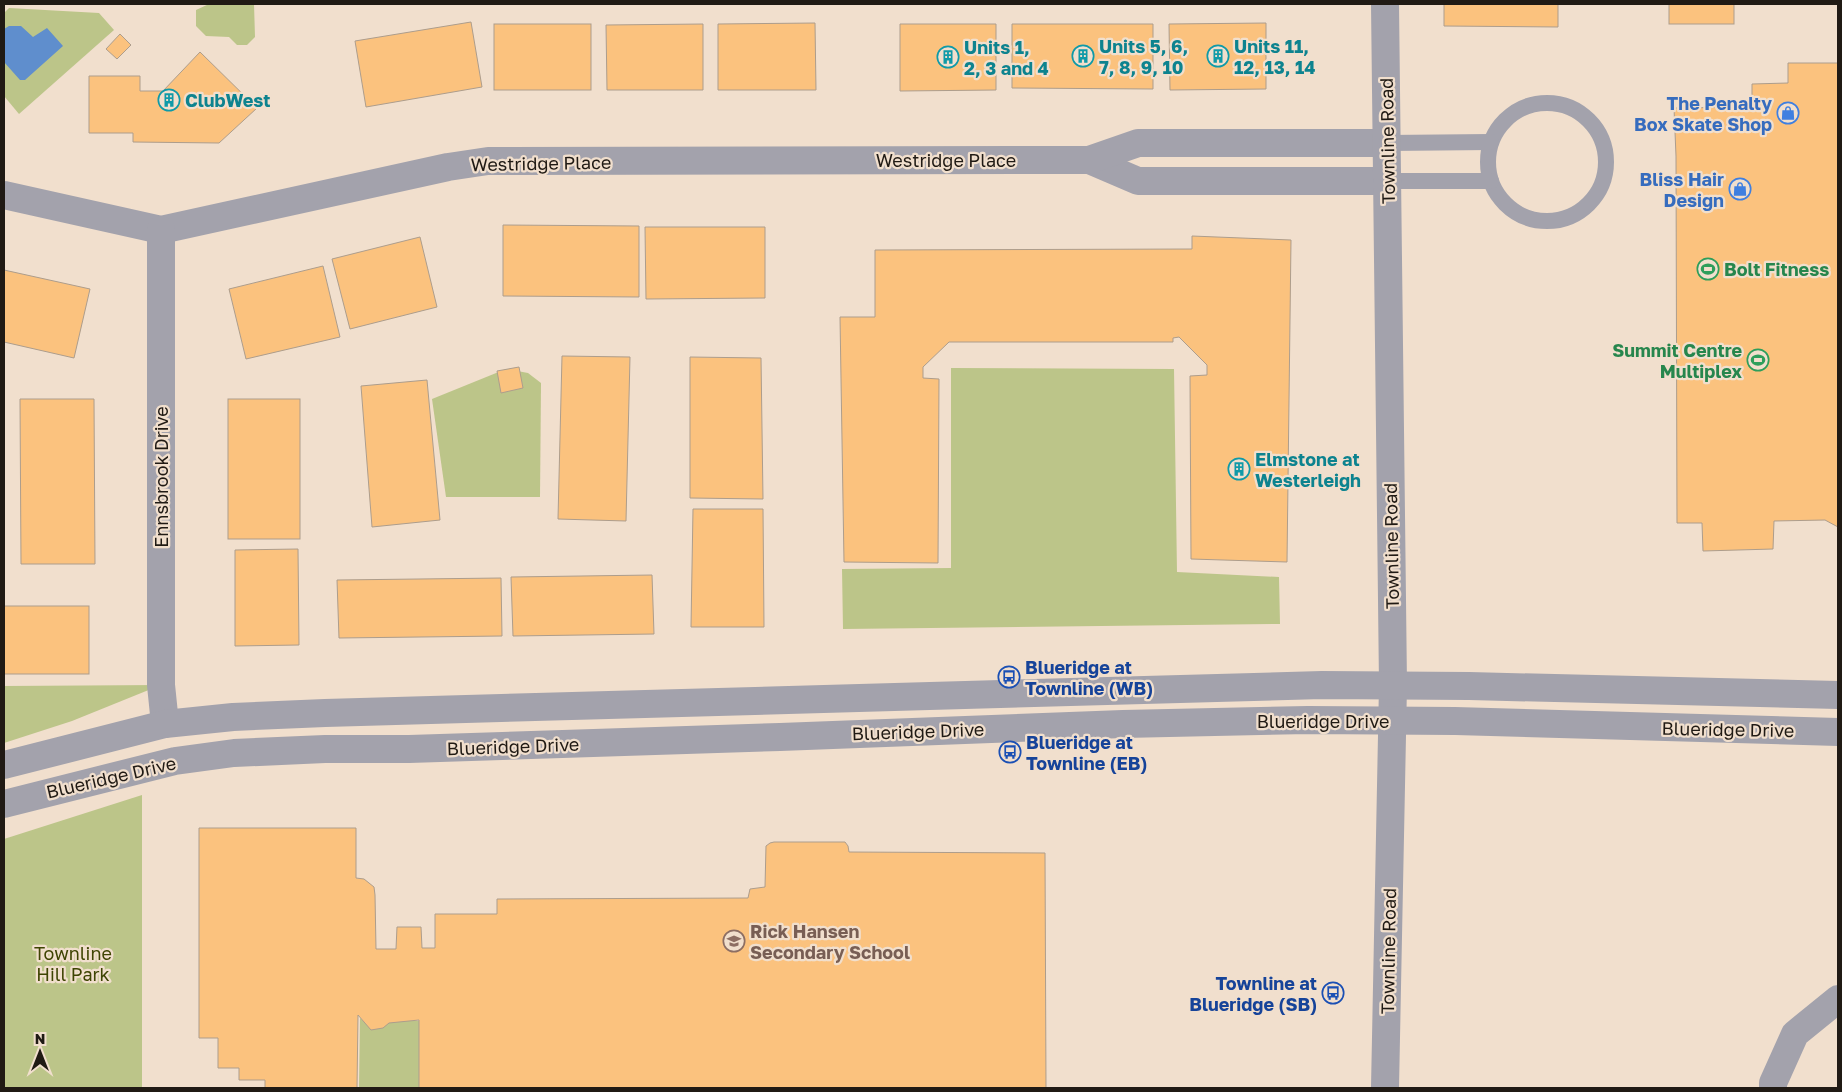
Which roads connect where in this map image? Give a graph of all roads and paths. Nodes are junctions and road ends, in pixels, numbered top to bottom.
1 (1385, 4) edge
2 (1491, 142) junction
3 (1386, 143) junction
4 (1088, 160) junction
5 (1387, 181) junction
6 (1491, 181) junction
7 (4, 196) edge
8 (161, 230) junction
9 (1392, 685) junction
10 (1838, 696) edge
11 (1392, 720) junction
12 (165, 724) junction
13 (1838, 732) edge
14 (4, 765) edge
15 (4, 804) edge
16 (1838, 1000) edge
17 (1385, 1088) edge
18 (1773, 1088) edge

1 - 3 street, Townline Road
2 - 3 lane
2 - 6 lane
2 - 6 lane
3 - 4 street, Westridge Place
3 - 5 street, Townline Road
4 - 5 street, Westridge Place
4 - 8 street, Westridge Place
5 - 6 lane
5 - 9 street, Townline Road
7 - 8 street, Westridge Place
8 - 12 street, Ennsbrook Drive
9 - 10 street, Blueridge Drive
9 - 11 street, Townline Road
9 - 12 street, Blueridge Drive
11 - 13 street, Blueridge Drive
11 - 15 street, Blueridge Drive
11 - 17 street, Townline Road
12 - 14 street, Blueridge Drive
16 - 18 street

